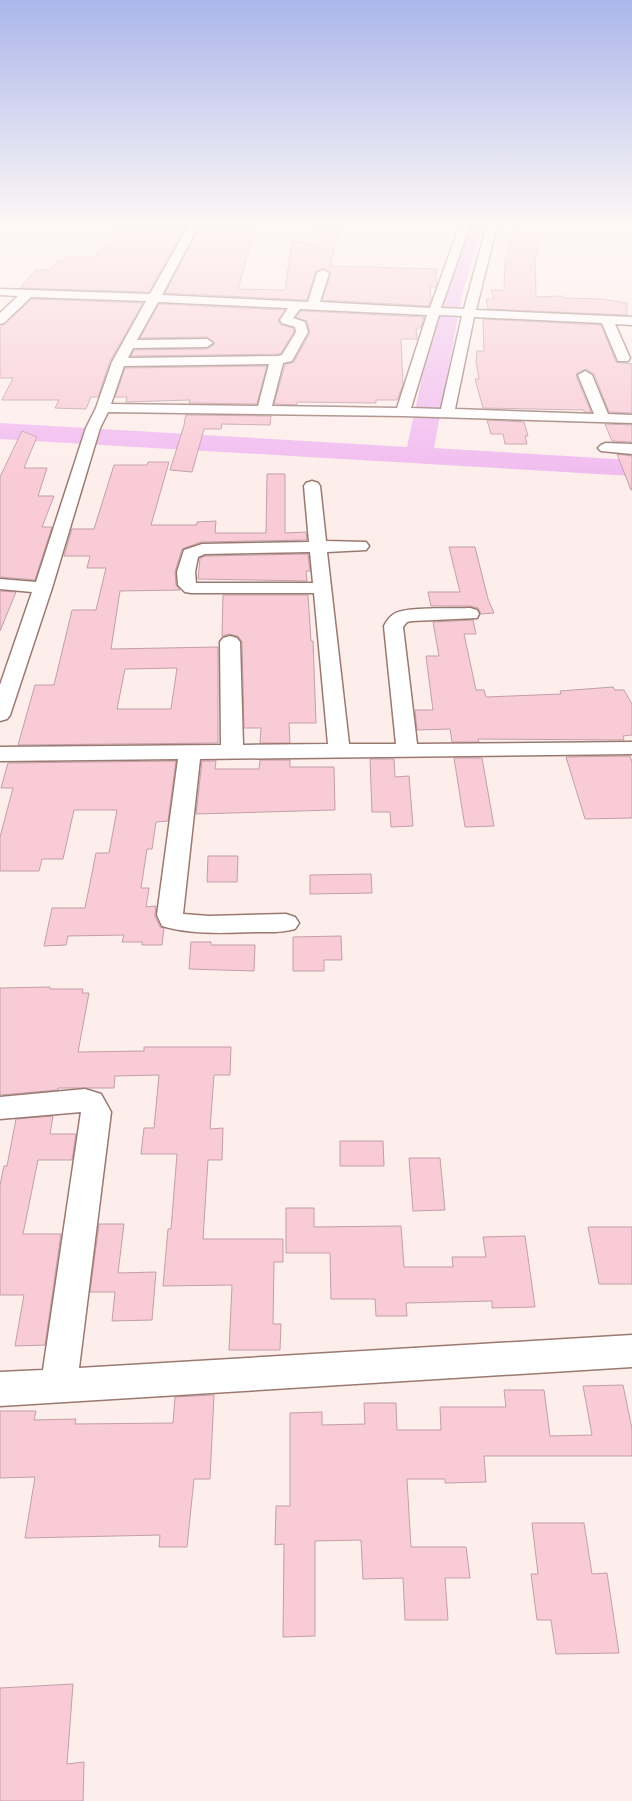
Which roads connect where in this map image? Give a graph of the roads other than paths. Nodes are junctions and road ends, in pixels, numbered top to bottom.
1 (11, 309) edge
2 (148, 309) edge
3 (294, 309) edge
4 (375, 309) edge
5 (436, 309) edge
6 (465, 309) edge
7 (435, 312) junction
8 (464, 313) junction
9 (0, 320) edge
10 (607, 320) junction
11 (632, 321) edge
12 (206, 343) dead end
13 (130, 344) junction
14 (623, 358) dead end
15 (277, 360) junction
16 (119, 362) junction
17 (585, 375) dead end
18 (103, 408) junction
19 (264, 410) junction
20 (405, 412) junction
21 (441, 413) junction
22 (603, 418) junction
23 (632, 419) edge
24 (606, 448) dead end
25 (632, 449) edge
26 (312, 486) dead end
27 (360, 546) dead end
28 (317, 547) junction
29 (0, 584) edge
30 (44, 588) junction
31 (322, 588) junction
32 (470, 614) dead end
33 (230, 642) dead end
34 (0, 715) edge
35 (632, 748) edge
36 (408, 750) junction
37 (339, 751) junction
38 (190, 752) junction
39 (232, 752) junction
40 (0, 754) edge
41 (286, 923) dead end
42 (0, 1108) edge
43 (632, 1350) edge
44 (59, 1385) junction
45 (0, 1389) edge

1 - 9 street
2 - 13 street
3 - 15 street
4 - 7 street
5 - 7 street
6 - 8 street
7 - 8 street
7 - 20 street
8 - 10 street
8 - 21 street
10 - 11 street
10 - 14 street
12 - 13 street
13 - 16 street
15 - 16 street
15 - 19 street
16 - 18 street
17 - 22 street
18 - 19 street
18 - 30 street
19 - 20 street
20 - 21 street
21 - 22 street
22 - 23 street
24 - 25 street
26 - 28 street
27 - 28 street
28 - 31 street
28 - 31 street
29 - 30 street
30 - 34 street
31 - 37 street
32 - 36 street
33 - 39 street
35 - 36 street
36 - 37 street
37 - 39 street
38 - 39 street
38 - 40 street
38 - 41 street
42 - 44 street
43 - 44 street
44 - 45 street

